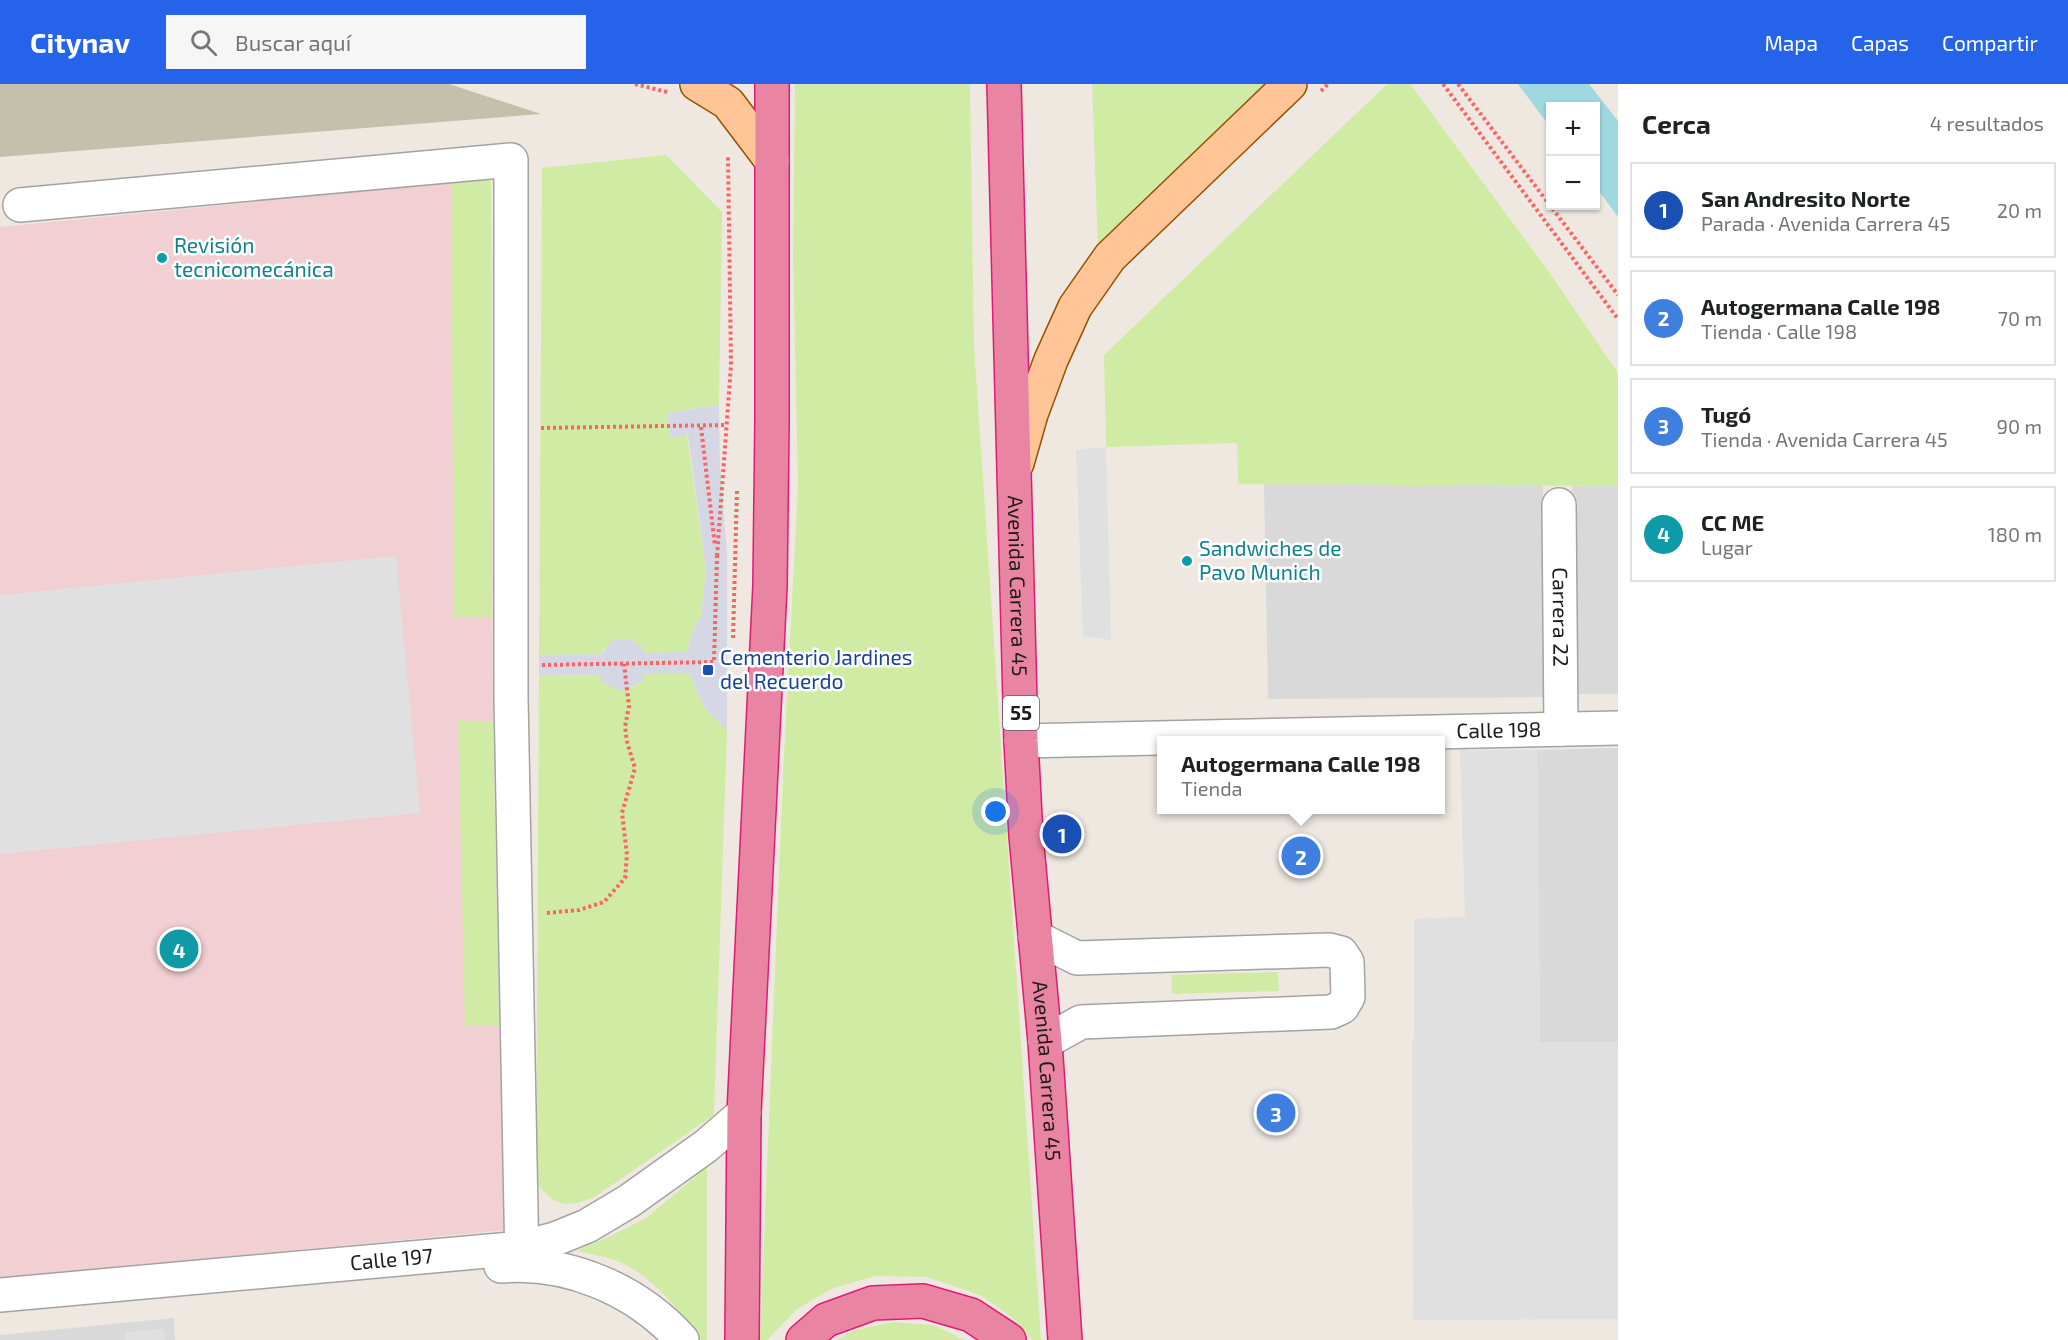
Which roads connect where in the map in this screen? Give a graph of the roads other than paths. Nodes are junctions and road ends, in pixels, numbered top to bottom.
1 (697, 84) edge
2 (772, 84) edge
3 (1004, 84) edge
4 (1290, 84) edge
5 (772, 161) junction
6 (20, 205) dead end
7 (1015, 468) junction
8 (1559, 505) dead end
9 (1618, 728) edge
10 (1561, 729) junction
11 (1247, 736) edge
12 (1157, 738) edge
13 (1022, 741) junction
14 (1035, 937) junction
15 (1045, 1042) junction
16 (744, 1113) junction
17 (521, 1256) junction
18 (0, 1295) edge
19 (0, 1313) edge
20 (682, 1340) edge
21 (742, 1340) edge
22 (803, 1340) edge
23 (1009, 1340) edge
24 (1065, 1340) edge

1 - 5 main road
2 - 5 highway
3 - 7 highway, Avenida Carrera 45 / 55
4 - 7 main road
5 - 16 highway
6 - 17 street
7 - 13 highway, Avenida Carrera 45 / 55
8 - 10 street, Carrera 22
9 - 10 street, Calle 198
10 - 11 street, Calle 198
12 - 13 street, Calle 198
13 - 14 highway, Avenida Carrera 45 / 55
14 - 15 highway, Avenida Carrera 45 / 55
14 - 15 street
15 - 24 highway, Avenida Carrera 45 / 55
16 - 17 street, Calle 197
16 - 21 highway
17 - 18 street, Calle 197
17 - 19 street, Calle 197
17 - 20 street, Calle 197
22 - 23 highway

